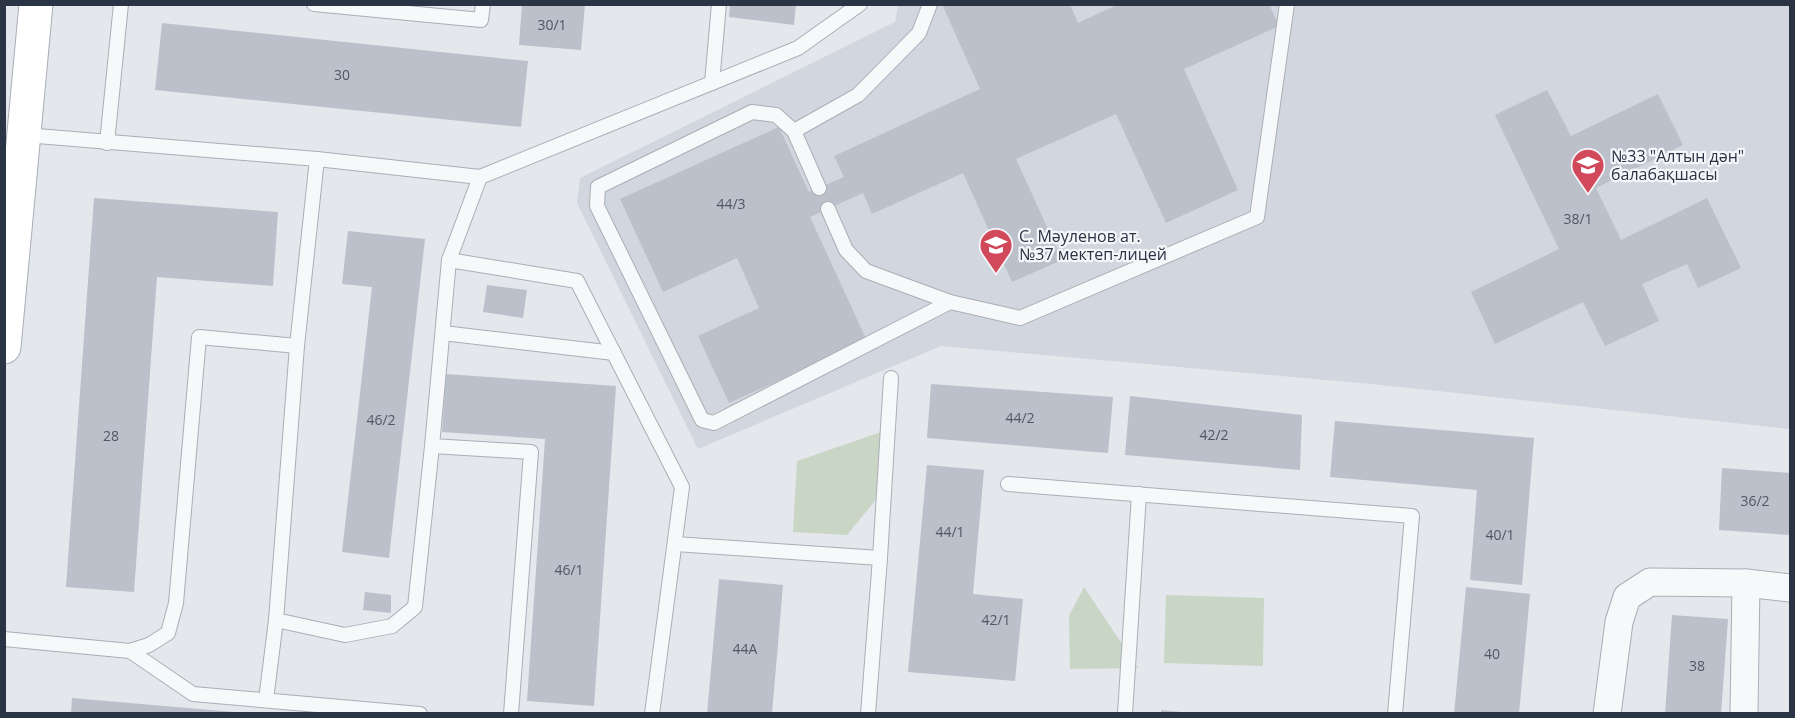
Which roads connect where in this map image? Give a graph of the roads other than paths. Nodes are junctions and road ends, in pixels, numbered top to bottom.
1 (36, 4) edge
2 (121, 4) edge
3 (314, 4) edge
4 (483, 4) edge
5 (719, 4) edge
6 (860, 4) edge
7 (930, 4) edge
8 (1287, 4) edge
9 (712, 83) junction
10 (794, 131) junction
11 (25, 135) junction
12 (107, 143) junction
13 (317, 159) junction
14 (480, 177) junction
15 (819, 188) dead end
16 (828, 209) dead end
17 (449, 260) junction
18 (950, 302) junction
19 (442, 333) junction
20 (297, 346) junction
21 (4, 347) edge
22 (614, 353) junction
23 (891, 378) dead end
24 (432, 446) junction
25 (1008, 484) dead end
26 (1139, 494) junction
27 (675, 544) junction
28 (880, 558) junction
29 (1746, 583) junction
30 (1791, 588) edge
31 (276, 621) junction
32 (4, 639) edge
33 (129, 651) junction
34 (266, 700) junction
35 (420, 714) edge
36 (511, 714) edge
37 (652, 714) edge
38 (868, 714) edge
39 (1125, 714) edge
40 (1395, 714) edge
41 (1607, 714) edge
42 (1744, 714) edge

1 - 11 main road
2 - 12 lane
3 - 4 lane
5 - 9 lane
6 - 9 lane
7 - 10 lane
8 - 18 lane
9 - 14 lane
10 - 15 lane
10 - 18 lane
11 - 12 lane
11 - 21 main road
12 - 13 lane
13 - 14 lane
13 - 20 lane
14 - 17 lane
16 - 18 lane
17 - 19 lane
17 - 22 lane
19 - 22 lane
19 - 24 lane
20 - 31 lane
20 - 33 lane
22 - 27 lane
23 - 28 lane
24 - 31 lane
24 - 36 lane
25 - 26 lane
26 - 39 lane
26 - 40 lane
27 - 28 lane
27 - 37 lane
28 - 38 lane
29 - 30 street
29 - 41 street
29 - 42 street
31 - 34 lane
32 - 33 lane
33 - 34 lane
34 - 35 lane

